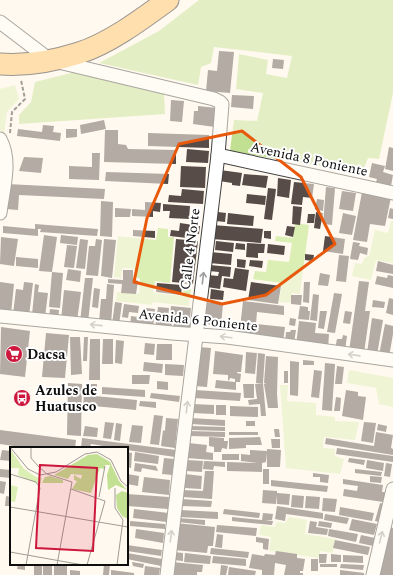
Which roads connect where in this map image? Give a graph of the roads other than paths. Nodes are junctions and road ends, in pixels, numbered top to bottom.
1 (168, 0) edge
2 (0, 22) edge
3 (50, 60) junction
4 (9, 64) edge
5 (0, 139) edge
6 (218, 155) junction
7 (393, 193) edge
8 (0, 213) edge
9 (0, 316) edge
10 (196, 334) junction
11 (393, 360) edge
12 (393, 489) edge
13 (167, 575) edge
14 (373, 575) edge

1 - 3 main road
2 - 3 street
3 - 4 main road
3 - 6 street, Calle 4 Norte
5 - 8 street
6 - 7 street, Avenida 8 Poniente
10 -> 6 street, Calle 4 Norte
10 -> 9 street, Avenida 6 Poniente
11 -> 10 street, Avenida 6 Poniente
13 -> 10 street, Calle 4 Norte
14 -> 12 street

